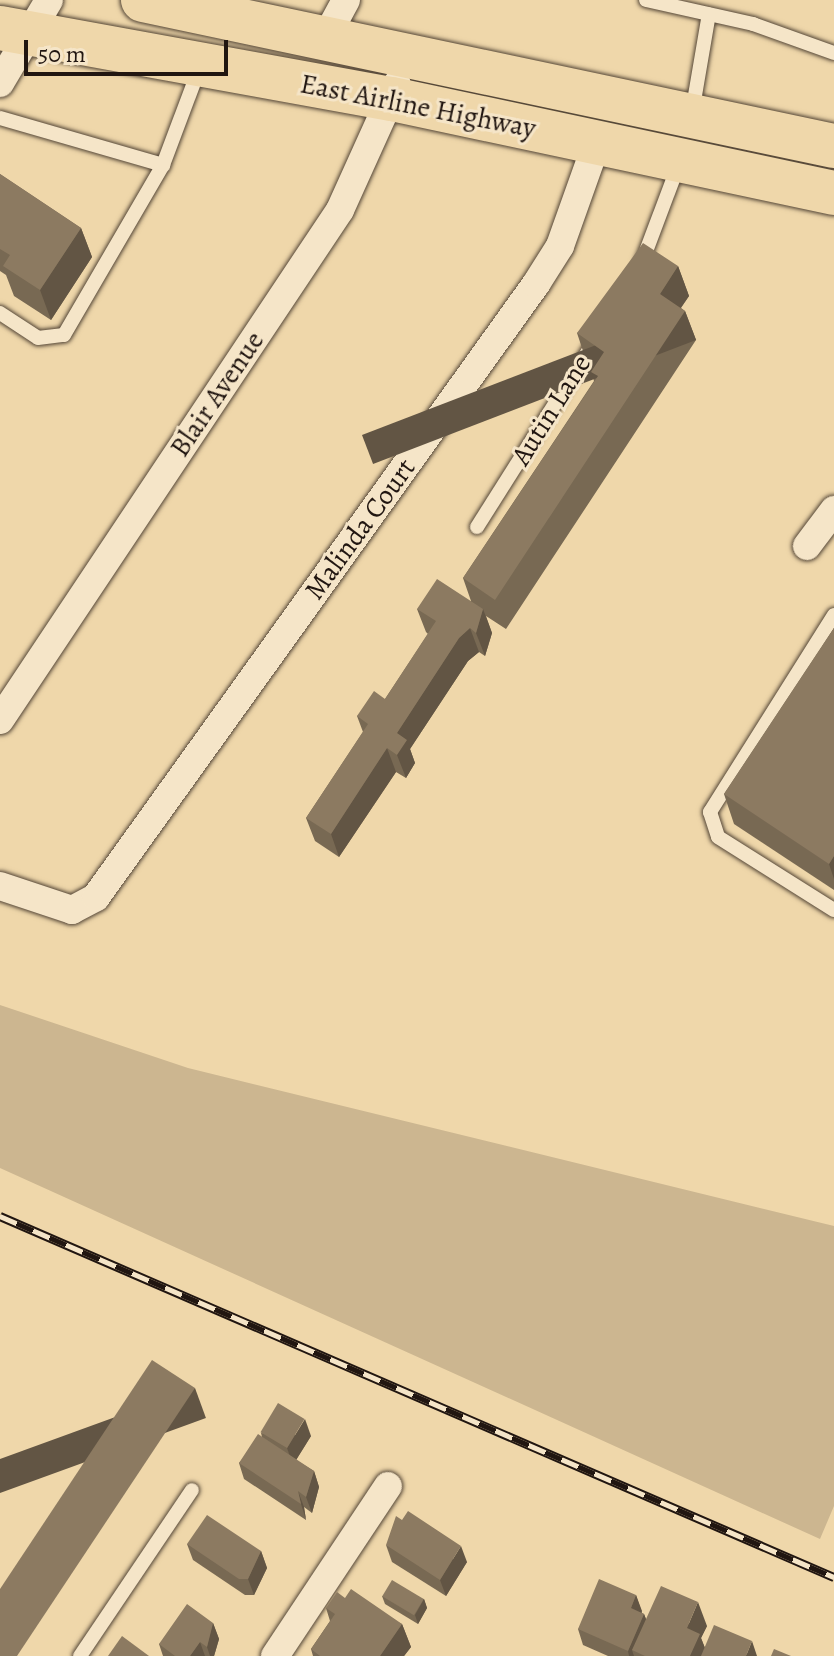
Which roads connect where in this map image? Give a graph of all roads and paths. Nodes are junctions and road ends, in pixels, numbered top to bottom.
1 (143, 0) edge
2 (646, 0) edge
3 (709, 14) junction
4 (336, 19) edge
5 (27, 21) edge
6 (834, 53) edge
7 (407, 54) junction
8 (201, 65) junction
9 (0, 83) edge
10 (392, 99) junction
11 (692, 116) junction
12 (0, 118) edge
13 (597, 142) junction
14 (834, 146) edge
15 (680, 161) junction
16 (163, 165) junction
17 (834, 193) edge
18 (638, 273) edge
19 (0, 313) edge
20 (604, 327) edge
21 (834, 510) edge
22 (477, 527) dead end
23 (807, 546) dead end
24 (834, 615) edge
25 (0, 720) edge
26 (0, 886) edge
27 (834, 910) edge
28 (388, 1486) dead end
29 (192, 1490) dead end
30 (80, 1656) edge
31 (275, 1656) edge

1 - 4 highway, East Airline Highway
2 - 3 lane
3 - 6 lane
3 - 11 lane
4 - 7 highway, East Airline Highway
5 - 8 highway, East Airline Highway
5 - 9 street
7 - 10 street, Blair Avenue
7 - 11 highway, East Airline Highway
8 - 10 highway, East Airline Highway
8 - 16 lane
10 - 13 highway, East Airline Highway
10 - 25 street, Blair Avenue
11 - 14 highway, East Airline Highway
12 - 16 lane
13 - 15 highway, East Airline Highway
13 - 26 street, Malinda Court
15 - 17 highway, East Airline Highway
15 - 18 lane
16 - 19 lane
20 - 22 lane, Autin Lane
21 - 23 street
24 - 27 lane
28 - 31 street
29 - 30 lane

